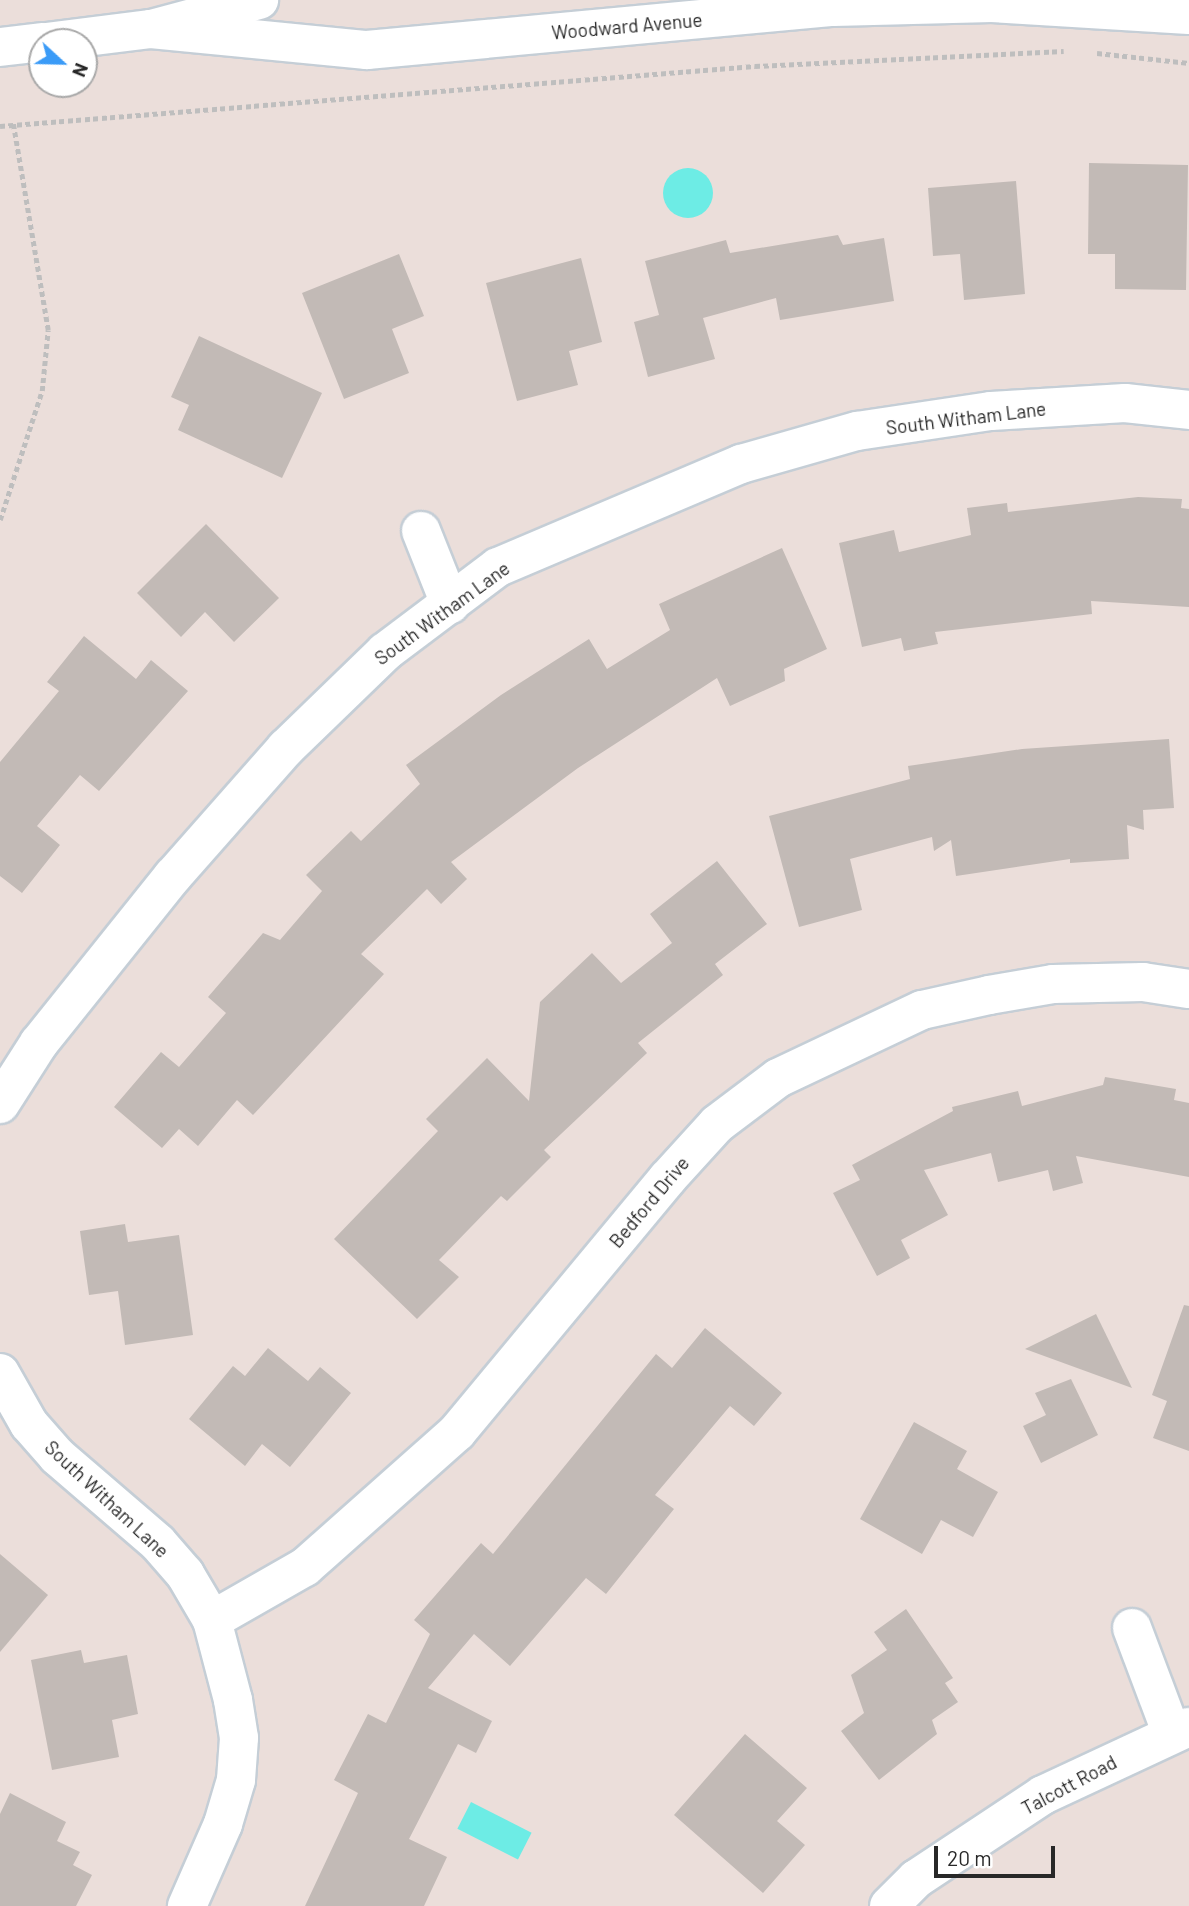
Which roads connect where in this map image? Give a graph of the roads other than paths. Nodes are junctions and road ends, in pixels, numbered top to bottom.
1 (259, 0) edge
2 (1189, 15) edge
3 (150, 29) junction
4 (98, 35) edge
5 (28, 44) edge
6 (0, 47) edge
7 (1189, 410) edge
8 (421, 531) dead end
9 (450, 604) junction
10 (1189, 989) edge
11 (0, 1104) edge
12 (0, 1373) edge
13 (212, 1619) junction
14 (1132, 1628) dead end
15 (1180, 1730) edge
16 (187, 1906) edge
17 (889, 1906) edge

1 - 3 street, Woodward Avenue
2 - 3 street, Woodward Avenue
3 - 4 street, Woodward Avenue
5 - 6 street, Woodward Avenue
7 - 9 street, South Witham Lane
8 - 9 street
9 - 11 street, South Witham Lane
10 - 13 street, Bedford Drive
12 - 13 street, South Witham Lane
13 - 16 street, South Witham Lane
14 - 15 street
15 - 17 street, Talcott Road

